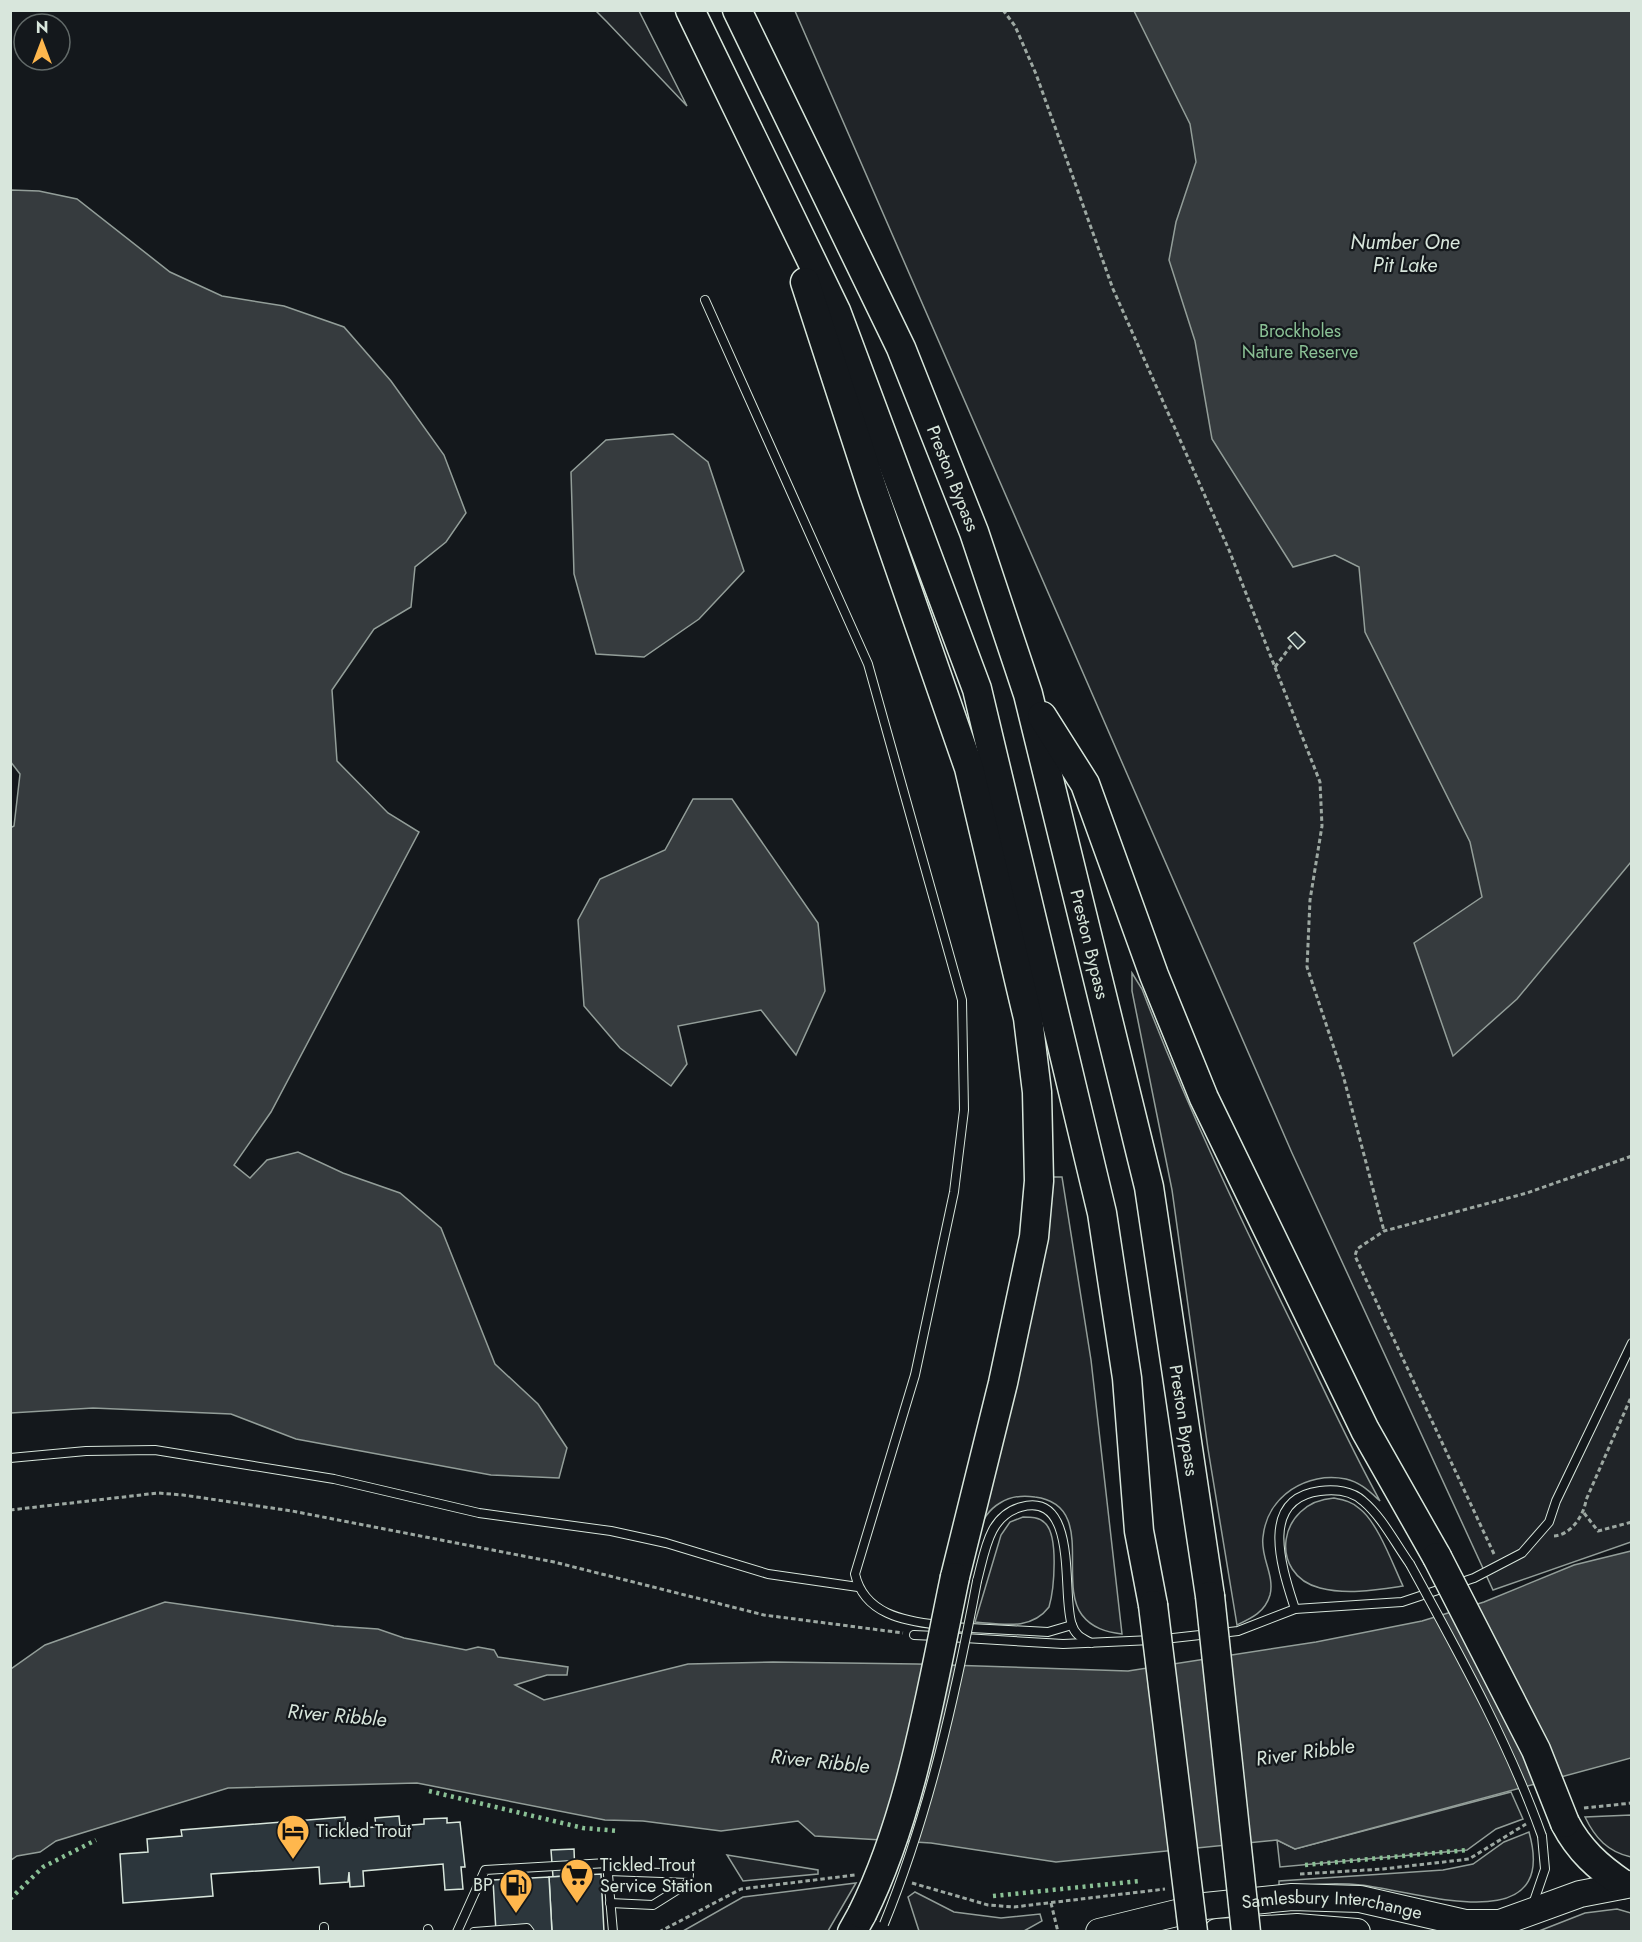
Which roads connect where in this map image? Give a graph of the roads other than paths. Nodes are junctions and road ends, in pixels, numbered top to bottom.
1 (690, 10) edge
2 (737, 10) edge
3 (772, 180) junction
4 (705, 300) dead end
5 (1028, 694) junction
6 (1632, 1343) edge
7 (10, 1458) edge
8 (966, 1579) junction
9 (858, 1587) junction
10 (1295, 1609) junction
11 (1072, 1625) junction
12 (914, 1635) road end
13 (1095, 1645) junction
14 (1563, 1822) junction
15 (608, 1871) junction
16 (1628, 1885) edge
17 (610, 1903) junction
18 (1528, 1914) junction
19 (870, 1925) edge
20 (457, 1932) edge
21 (474, 1932) edge
22 (530, 1932) edge
23 (614, 1932) edge
24 (1099, 1932) edge
25 (1193, 1932) edge
26 (1217, 1932) edge
27 (1246, 1932) edge
28 (1357, 1932) edge

1 - 3 highway
2 - 5 highway, Preston Bypass
3 - 8 highway
3 - 25 highway, bridge
4 - 9 lane
5 - 14 highway, bridge
5 - 27 highway, Preston Bypass, bridge
6 - 10 lane
7 - 9 lane
8 - 11 lane
8 - 19 highway, bridge
9 - 11 lane
10 - 13 lane
10 - 14 lane, bridge
11 - 13 lane
12 - 13 lane
14 - 16 highway
14 - 18 lane
15 - 17 lane
15 - 17 lane
15 - 20 lane
16 - 18 highway, Samlesbury Interchange
17 - 23 lane
18 - 24 highway, Samlesbury Interchange
21 - 22 lane
26 - 28 highway, Samlesbury Interchange

